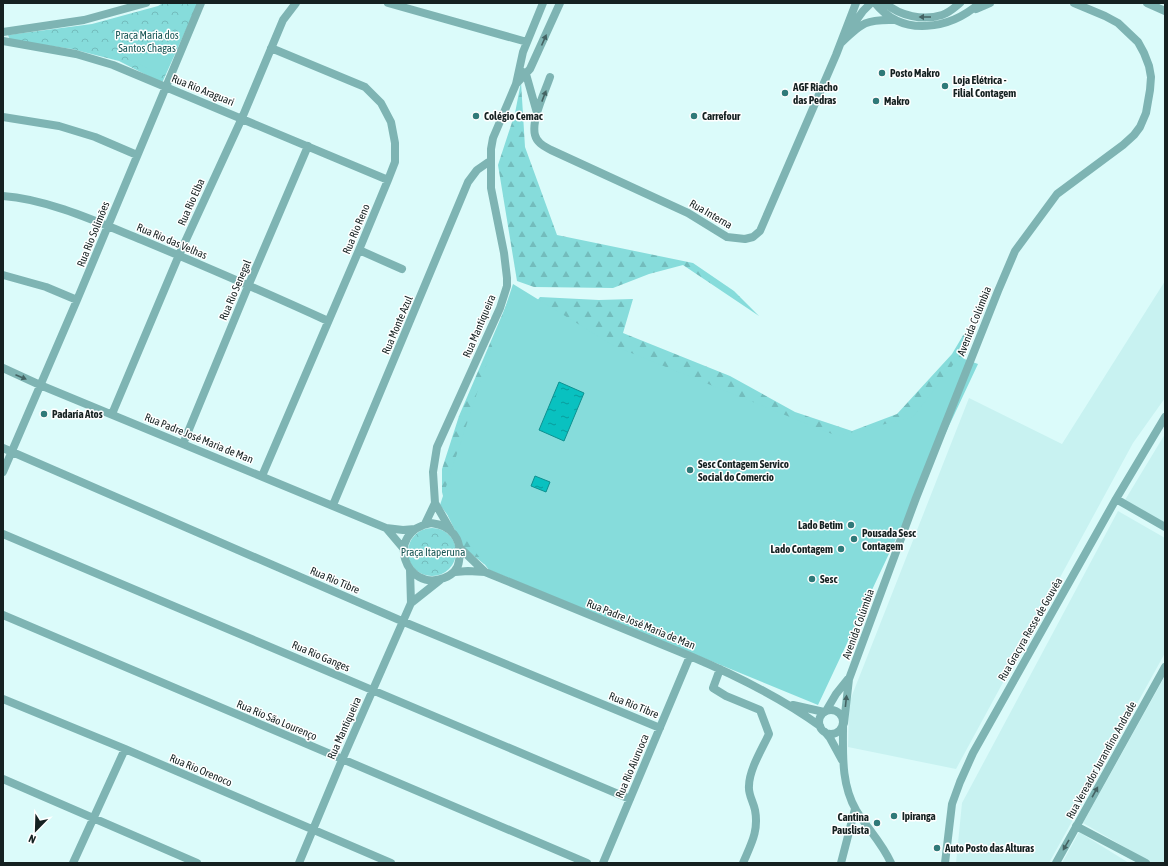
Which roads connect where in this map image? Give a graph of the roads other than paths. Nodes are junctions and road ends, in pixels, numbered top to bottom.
1 (146, 3) edge
2 (201, 3) edge
3 (296, 3) edge
4 (388, 3) edge
5 (543, 3) edge
6 (560, 3) edge
7 (856, 3) edge
8 (871, 3) edge
9 (875, 3) edge
10 (884, 3) edge
11 (960, 3) edge
12 (980, 3) edge
13 (990, 3) edge
14 (1074, 3) edge
15 (1147, 3) edge
16 (1165, 11) edge
17 (970, 12) junction
18 (895, 20) junction
19 (3, 32) edge
20 (3, 41) edge
21 (527, 42) junction
22 (840, 44) junction
23 (271, 48) junction
24 (519, 64) junction
25 (526, 74) junction
26 (550, 78) dead end
27 (516, 84) junction
28 (167, 88) junction
29 (537, 114) junction
30 (3, 117) edge
31 (242, 118) junction
32 (308, 146) junction
33 (137, 155) junction
34 (490, 161) junction
35 (388, 180) junction
36 (3, 196) edge
37 (108, 226) junction
38 (359, 250) junction
39 (179, 255) junction
40 (402, 269) dead end
41 (3, 275) edge
42 (249, 284) junction
43 (77, 300) junction
44 (328, 321) junction
45 (3, 368) edge
46 (40, 385) junction
47 (112, 414) junction
48 (1165, 417) edge
49 (183, 444) junction
50 (3, 448) edge
51 (11, 452) junction
52 (3, 472) edge
53 (262, 476) junction
54 (1116, 499) junction
55 (434, 503) junction
56 (333, 505) junction
57 (425, 524) junction
58 (1165, 527) edge
59 (386, 528) junction
60 (415, 529) junction
61 (450, 529) junction
62 (3, 534) edge
63 (460, 547) junction
64 (403, 548) junction
65 (410, 570) junction
66 (455, 572) junction
67 (485, 572) junction
68 (441, 580) junction
69 (411, 603) junction
70 (3, 615) edge
71 (404, 622) junction
72 (690, 656) junction
73 (1165, 667) edge
74 (720, 669) junction
75 (849, 679) junction
76 (374, 690) junction
77 (3, 699) edge
78 (786, 703) junction
79 (825, 711) junction
80 (843, 724) junction
81 (660, 728) junction
82 (822, 729) junction
83 (125, 749) junction
84 (342, 760) junction
85 (843, 760) junction
86 (3, 779) edge
87 (630, 798) junction
88 (855, 809) junction
89 (94, 818) junction
90 (1076, 826) junction
91 (313, 830) junction
92 (73, 863) edge
93 (197, 863) edge
94 (299, 863) edge
95 (391, 863) edge
96 (587, 863) edge
97 (603, 863) edge
98 (743, 863) edge
99 (841, 863) edge
100 (891, 863) edge
101 (945, 863) edge
102 (1056, 863) edge
103 (1146, 863) edge

1 - 19 street
2 - 28 street, Rua Rio Solimões
3 - 23 street, Rua Rio Elba
4 - 21 street
5 - 21 street, Rua Mantiqueira
25 -> 6 street, Rua Mantiqueira
7 - 22 street, Rua Interna
8 - 22 street
9 - 18 street
11 -> 10 street
12 - 17 street
13 - 17 street
14 - 75 street, Avenida Colúmbia
15 - 16 street
17 - 18 street
18 - 22 street, Rua Interna
20 - 28 street, Rua Rio Araguari
21 - 24 street, Rua Mantiqueira
22 - 29 street, Rua Interna
23 - 31 street, Rua Rio Elba
23 - 35 street, Rua Rio Reno
24 - 25 street, Rua Interna
24 - 27 street, Rua Mantiqueira
25 - 27 street, Rua Mantiqueira
25 - 29 street, Rua Interna
29 -> 26 street, Rua Interna
27 - 34 street, Rua Mantiqueira
28 - 31 street, Rua Rio Araguari
28 - 33 street, Rua Rio Solimões
30 - 33 street
31 - 32 street, Rua Rio Araguari
31 - 39 street, Rua Rio Elba
32 - 35 street, Rua Rio Araguari
32 - 42 street, Rua Rio Senegal
33 - 37 street, Rua Rio Solimões
34 - 55 street, Rua Mantiqueira
34 - 56 street, Rua Monte Azul
35 - 38 street, Rua Rio Reno
36 - 37 street, Rua Rio das Velhas
37 - 39 street, Rua Rio das Velhas
37 - 43 street, Rua Rio Solimões
38 - 40 street
38 - 44 street, Rua Rio Reno
39 - 42 street, Rua Rio das Velhas
39 - 47 street, Rua Rio Elba
41 - 43 street
42 - 44 street, Rua Rio das Velhas
42 - 49 street, Rua Rio Senegal
43 - 46 street, Rua Rio Solimões
44 - 53 street, Rua Rio Reno
45 -> 46 street, Rua Padre José Maria de Man
46 - 47 street, Rua Padre José Maria de Man
46 - 51 street, Rua Rio Solimões
47 - 49 street, Rua Padre José Maria de Man
48 - 54 street, Rua Gracyra Resse de Gouvêa
49 - 53 street, Rua Padre José Maria de Man
50 - 51 street, Rua Rio Tibre
51 - 52 street, Rua Rio Solimões
51 - 71 street, Rua Rio Tibre
53 - 56 street, Rua Padre José Maria de Man
54 - 58 street
54 - 101 street, Rua Gracyra Resse de Gouvêa
55 - 57 street, Rua Mantiqueira
55 - 61 street, Rua Mantiqueira
56 - 59 street, Rua Padre José Maria de Man
57 - 60 street
57 - 61 street
59 - 60 street, Rua Padre José Maria de Man
59 - 64 street, Rua Padre José Maria de Man
60 - 64 street
61 - 63 street
62 - 76 street, Rua Rio Ganges
63 - 66 street
63 - 67 street, Rua Padre José Maria de Man
64 - 65 street
65 - 68 street
65 - 69 street, Rua Mantiqueira
66 - 67 street, Rua Padre José Maria de Man
66 - 68 street
67 - 72 street, Rua Padre José Maria de Man
68 - 69 street
69 - 71 street, Rua Mantiqueira
70 - 84 street, Rua Rio São Lourenço
71 - 76 street, Rua Mantiqueira
71 - 81 street, Rua Rio Tibre
72 - 74 street, Rua Padre José Maria de Man
72 - 81 street, Rua Rio Aiuruoca
90 -> 73 street, Rua Vereador Jurandino Andrade
74 - 78 street, Rua Padre José Maria de Man
74 - 98 street
75 - 79 street
80 -> 75 street, Avenida Colúmbia
76 - 84 street, Rua Mantiqueira
76 - 87 street, Rua Rio Ganges
77 - 83 street, Rua Rio Orenoco
78 - 79 street, Rua Padre José Maria de Man
78 - 82 street, Rua Padre José Maria de Man
79 - 80 street, Rua Padre José Maria de Man
79 - 82 street
80 - 82 street
80 - 85 street
81 - 87 street, Rua Rio Aiuruoca
82 - 85 street, Rua Padre José Maria de Man
83 - 89 street
83 - 91 street, Rua Rio Orenoco
84 - 91 street, Rua Mantiqueira
84 - 96 street, Rua Rio São Lourenço
85 - 88 street
86 - 89 street
87 - 97 street, Rua Rio Aiuruoca
88 - 99 street
88 - 100 street
89 - 92 street
89 - 93 street
90 -> 102 street, Rua Vereador Jurandino Andrade
90 - 103 street
91 - 94 street, Rua Mantiqueira
91 - 95 street, Rua Rio Orenoco

